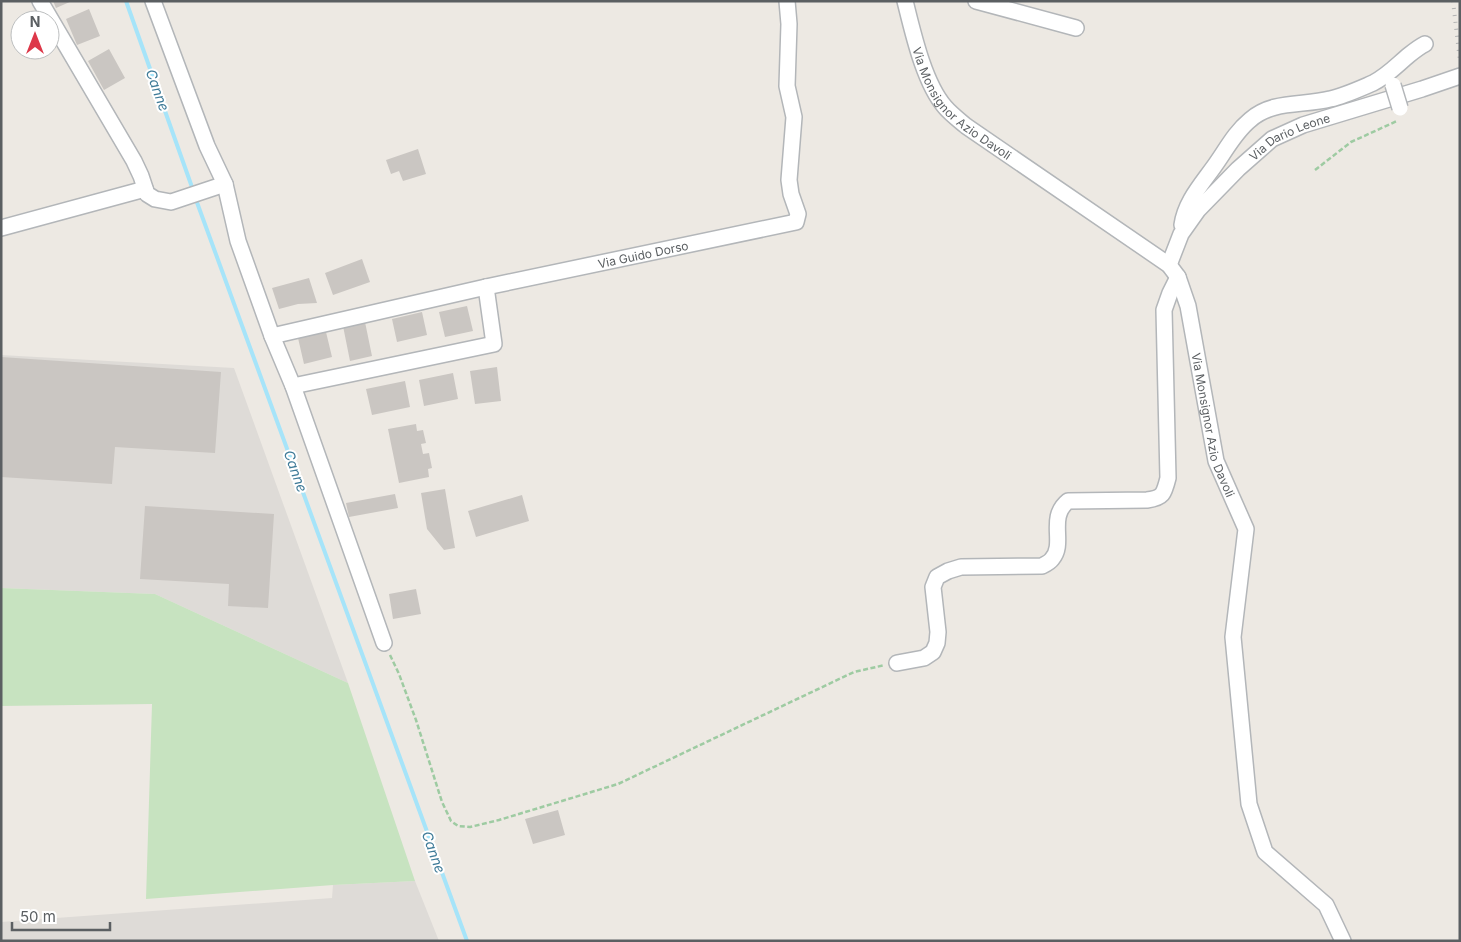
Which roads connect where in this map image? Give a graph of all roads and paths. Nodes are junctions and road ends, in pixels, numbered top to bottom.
1 (40, 1) edge
2 (152, 1) edge
3 (787, 1) edge
4 (905, 1) edge
5 (976, 1) edge
6 (1076, 28) dead end
7 (1424, 44) dead end
8 (1460, 76) edge
9 (1391, 79) junction
10 (1400, 110) joint
11 (1315, 170) dead end
12 (225, 184) junction
13 (145, 189) junction
14 (1, 228) edge
15 (1181, 234) junction
16 (1169, 264) junction
17 (1178, 277) junction
18 (486, 287) junction
19 (272, 336) junction
20 (294, 386) junction
21 (384, 643) joint
22 (896, 663) joint
23 (1343, 941) edge

1 - 13 street
2 - 12 street
3 - 18 street, Via Guido Dorso
4 - 16 street, Via Monsignor Azio Davoli
5 - 6 street
7 - 9 street
8 - 15 street, Via Dario Leone
9 - 10 street, bridge
9 - 15 street
10 - 11 path
12 - 13 street
12 - 19 street
13 - 14 street
15 - 16 street, Via Dario Leone
16 - 17 street, Via Monsignor Azio Davoli
17 - 22 street
17 - 23 street, Via Monsignor Azio Davoli
18 - 19 street, Via Guido Dorso
18 - 20 street
19 - 20 street
20 - 21 street
21 - 22 path

